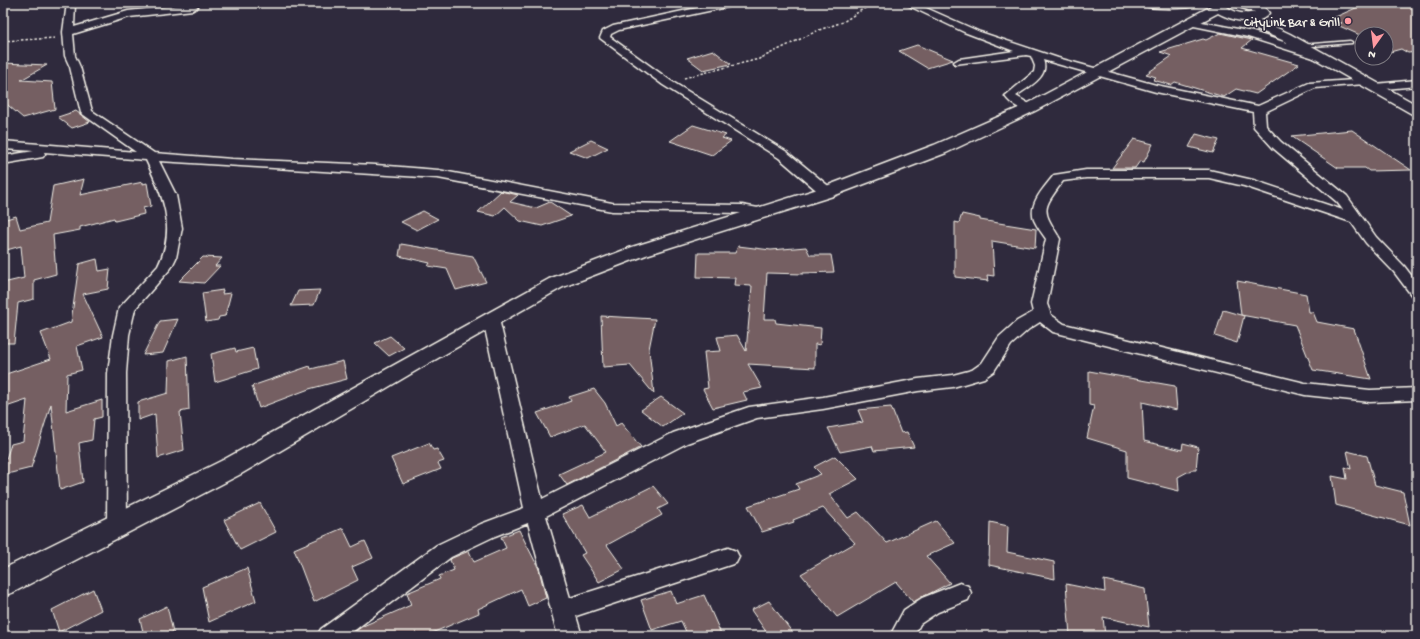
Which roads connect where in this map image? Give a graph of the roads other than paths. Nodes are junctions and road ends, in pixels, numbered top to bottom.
1 (70, 3) edge
2 (732, 3) edge
3 (907, 3) edge
4 (1142, 3) edge
5 (1219, 4) edge
6 (193, 7) dead end
7 (1266, 11) joint
8 (1241, 12) edge
9 (1195, 16) edge
10 (68, 34) junction
11 (1286, 37) junction
12 (1350, 42) dead end
13 (1301, 46) junction
14 (1032, 53) junction
15 (1316, 56) junction
16 (959, 62) dead end
17 (1095, 74) junction
18 (1417, 83) edge
19 (1370, 84) junction
20 (1030, 108) junction
21 (1259, 110) junction
22 (1417, 111) edge
23 (3, 145) edge
24 (62, 150) junction
25 (150, 156) junction
26 (3, 160) edge
27 (828, 192) junction
28 (764, 213) junction
29 (1356, 219) junction
30 (1417, 293) edge
31 (1041, 314) junction
32 (491, 319) junction
33 (1417, 394) edge
34 (535, 512) junction
35 (116, 526) junction
36 (728, 557) dead end
37 (3, 583) edge
38 (960, 593) dead end
39 (563, 610) junction
40 (329, 636) edge
41 (570, 636) edge
42 (902, 636) edge

1 - 10 street
2 - 27 street
3 - 14 street
4 - 9 street
5 - 8 main road
5 - 9 main road
6 - 10 street
7 - 8 main road
7 - 11 street
8 - 9 main road
8 - 11 street
9 - 15 street
9 - 17 main road
10 - 25 street
11 - 13 street
12 - 13 lane
13 - 15 street
14 - 16 street
14 - 17 street
14 - 20 street
15 - 19 street
17 - 20 main road
17 - 21 street
18 - 19 street
19 - 21 street
19 - 22 street
20 - 27 main road
21 - 29 street
23 - 24 street
24 - 25 street
24 - 26 street
25 - 28 street
25 - 35 street
27 - 28 main road
28 - 32 main road
29 - 30 street
29 - 31 street
31 - 33 street
31 - 34 street
32 - 34 street
32 - 35 main road
34 - 39 street
34 - 40 street
35 - 37 main road
36 - 39 street
38 - 42 street
39 - 41 street

